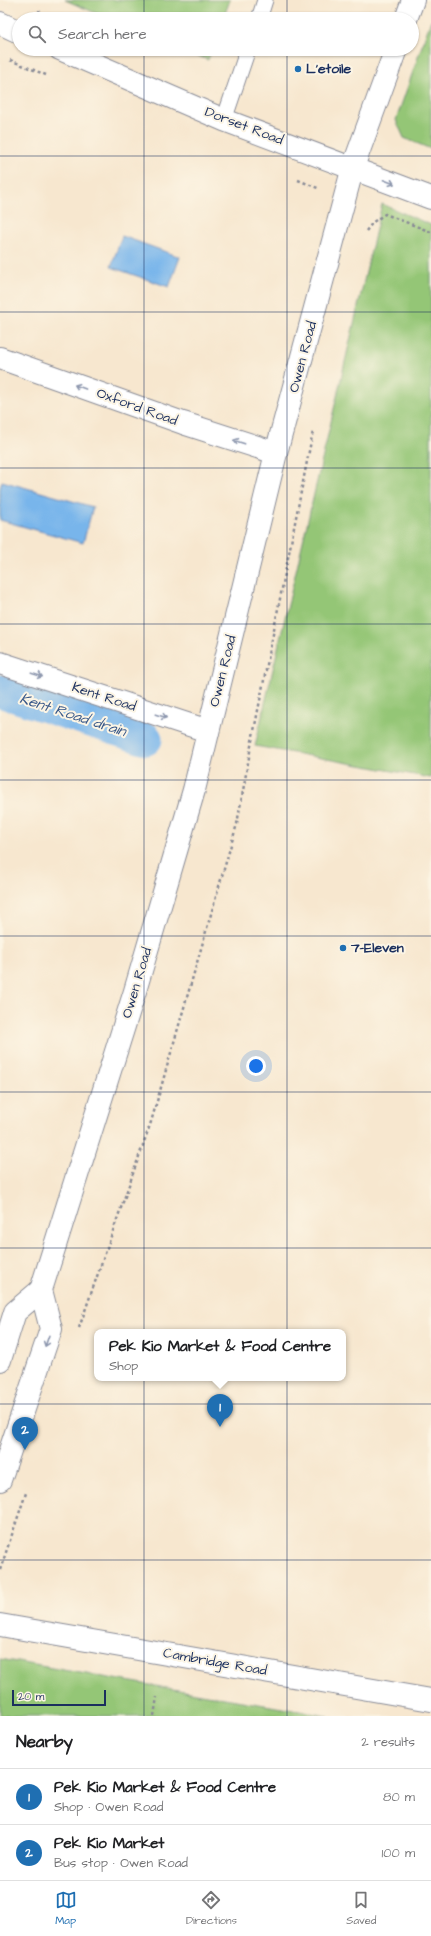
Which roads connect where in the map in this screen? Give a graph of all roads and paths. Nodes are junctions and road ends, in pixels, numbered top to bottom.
1 (265, 0) edge
2 (413, 0) edge
3 (261, 12) edge
4 (409, 12) edge
5 (0, 23) edge
6 (12, 29) edge
7 (76, 56) edge
8 (246, 56) edge
9 (393, 56) edge
10 (224, 120) junction
11 (353, 168) junction
12 (431, 198) edge
13 (431, 232) edge
14 (363, 234) dead end
15 (0, 358) edge
16 (314, 424) dead end
17 (276, 453) junction
18 (0, 663) edge
19 (208, 731) junction
20 (42, 1290) junction
21 (77, 1334) dead end
22 (0, 1360) edge
23 (0, 1480) edge
24 (27, 1488) dead end
25 (0, 1570) edge
26 (0, 1625) edge
27 (157, 1697) dead end
28 (431, 1700) edge
29 (154, 1716) edge

1 - 3 lane
2 - 4 street
5 - 6 street
7 - 10 street, Dorset Road
8 - 10 lane
9 - 11 street, Owen Road
10 - 11 street, Dorset Road
11 -> 12 street, Dorset Road
11 - 17 street, Owen Road
13 - 14 path
17 -> 15 street, Oxford Road
16 - 21 path
17 - 19 street, Owen Road
18 -> 19 street, Kent Road
19 - 20 street, Owen Road
20 - 22 street
20 -> 23 street
24 - 25 path
26 - 28 street, Cambridge Road
27 - 29 path

